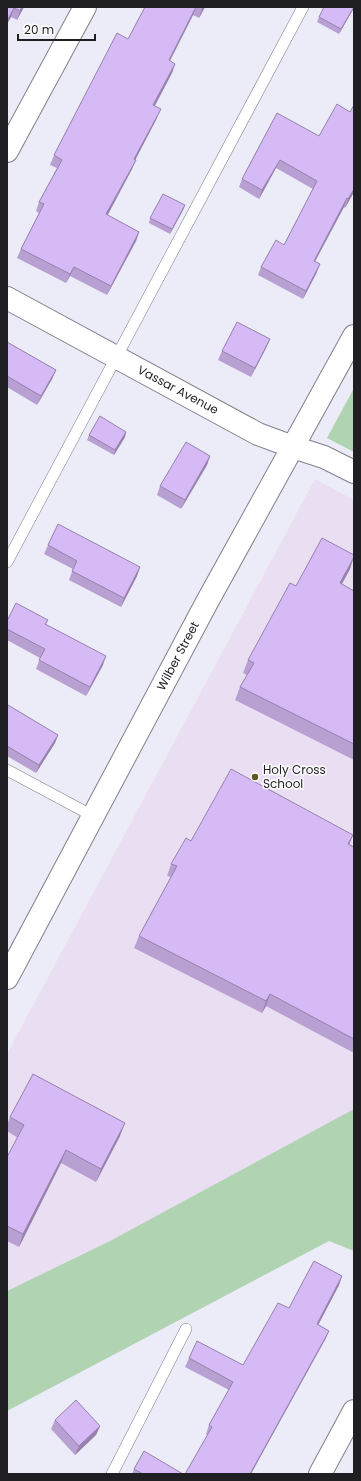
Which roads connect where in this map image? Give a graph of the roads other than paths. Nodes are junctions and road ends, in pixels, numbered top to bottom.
1 (85, 7) edge
2 (303, 7) edge
3 (7, 151) edge
4 (7, 298) edge
5 (354, 336) edge
6 (116, 357) junction
7 (293, 447) junction
8 (354, 472) edge
9 (7, 562) edge
10 (7, 770) edge
11 (94, 816) junction
12 (7, 978) edge
13 (186, 1328) dead end
14 (354, 1411) edge
15 (112, 1474) edge
16 (320, 1474) edge

1 - 3 street
2 - 6 lane
4 - 6 street, Vassar Avenue
5 - 7 street, Wilber Street
6 - 7 street, Vassar Avenue
6 - 9 lane
7 - 8 street, Vassar Avenue
7 - 11 street, Wilber Street
10 - 11 lane
11 - 12 street, Wilber Street
13 - 15 lane
14 - 16 street

